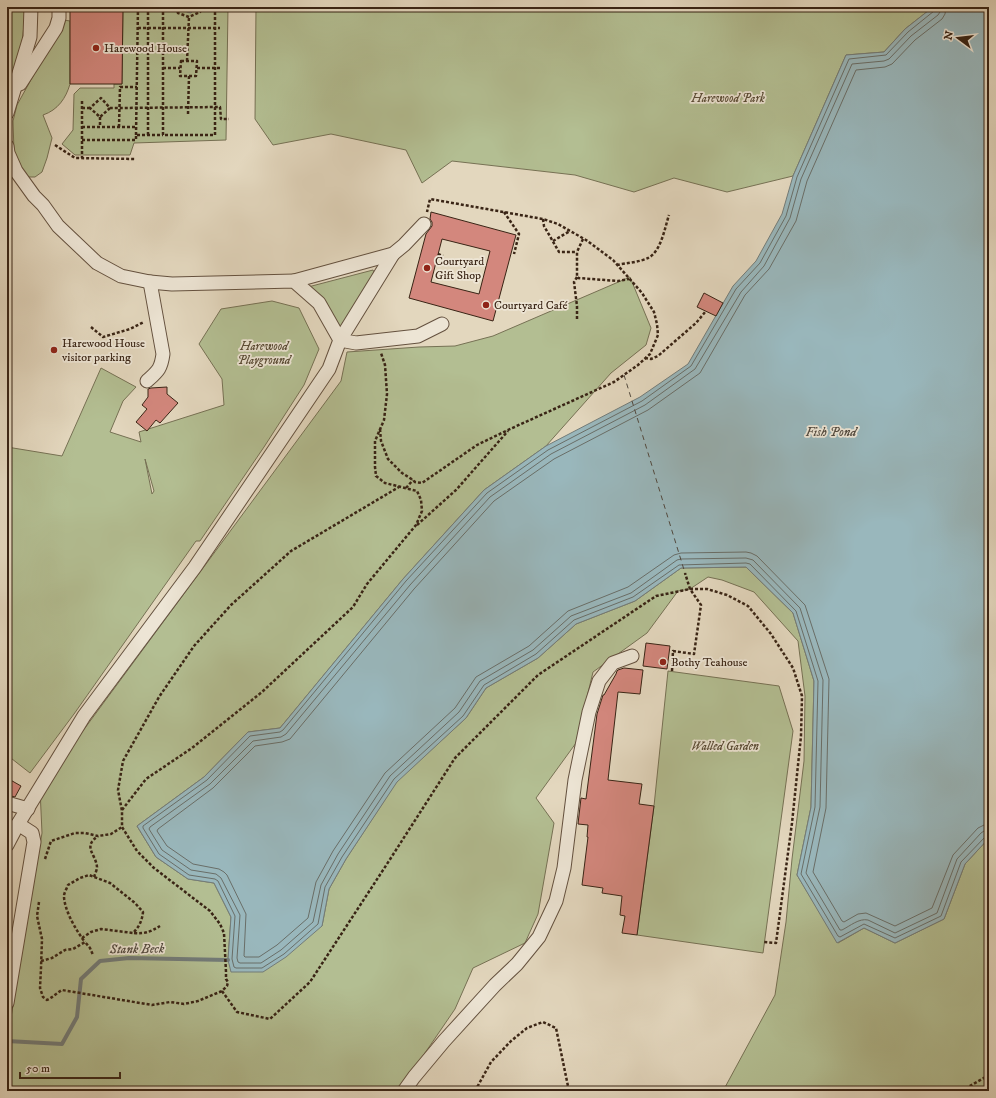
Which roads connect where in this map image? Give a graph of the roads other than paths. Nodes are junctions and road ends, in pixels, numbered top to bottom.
1 (31, 7) edge
2 (59, 7) edge
3 (11, 99) junction
4 (7, 113) edge
5 (7, 146) edge
6 (424, 224) road end
7 (393, 254) junction
8 (294, 281) junction
9 (150, 282) junction
10 (442, 324) dead end
11 (340, 340) junction
12 (147, 381) dead end
13 (632, 656) dead end
14 (7, 803) edge
15 (28, 809) junction
16 (18, 824) junction
17 (7, 844) edge
18 (7, 1003) edge
19 (404, 1091) edge

1 - 3 lane
2 - 3 lane
3 - 4 lane
5 - 9 lane
6 - 7 lane
7 - 8 lane
7 - 11 lane
8 - 9 lane
8 - 11 lane
9 - 12 lane
10 - 11 lane
11 - 15 lane
13 - 19 lane
14 - 15 lane
15 - 16 lane
16 - 17 lane
16 - 18 lane

